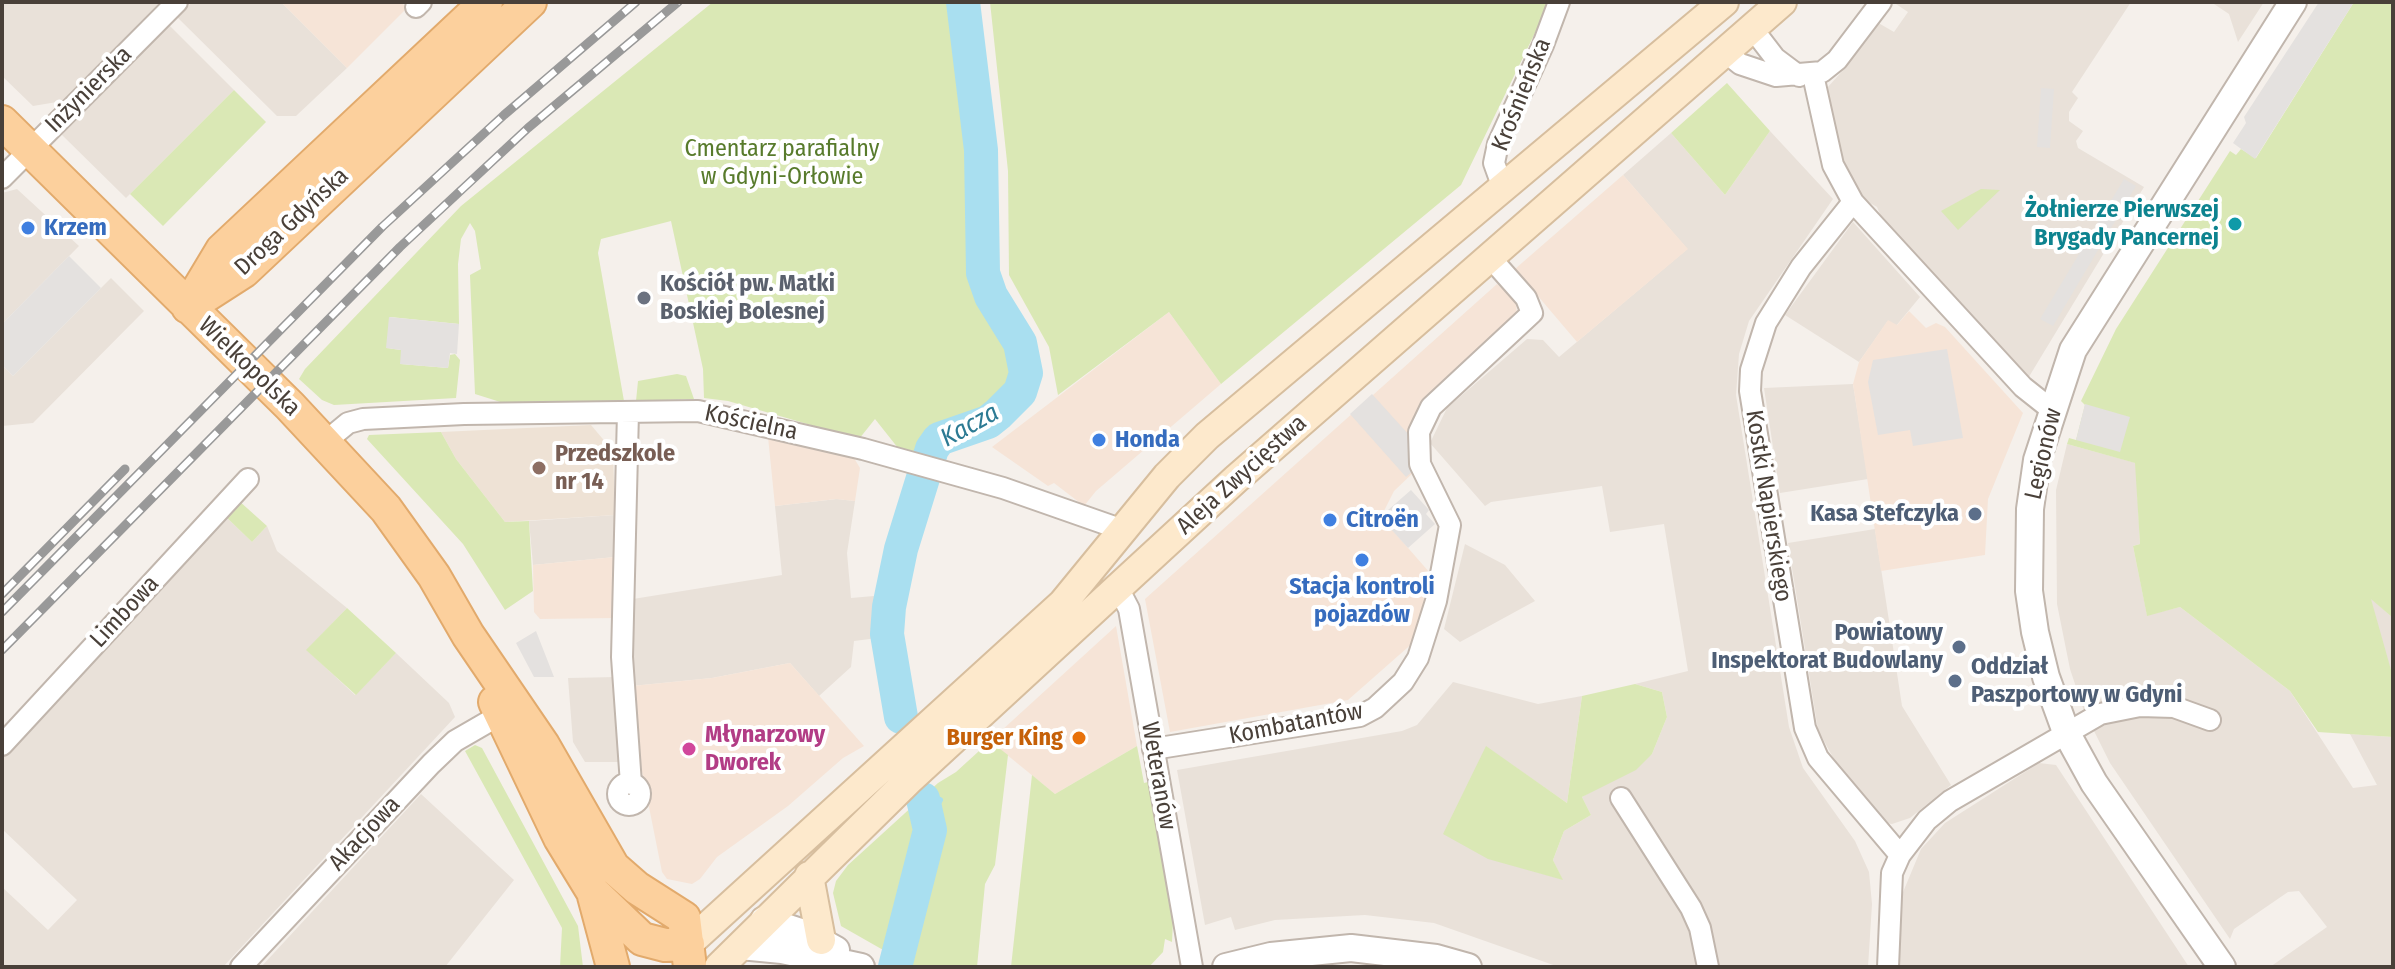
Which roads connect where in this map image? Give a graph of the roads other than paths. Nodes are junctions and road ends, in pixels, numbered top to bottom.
1 (177, 2) edge
2 (486, 2) edge
3 (530, 2) edge
4 (1559, 2) edge
5 (1724, 2) edge
6 (1782, 2) edge
7 (1881, 2) edge
8 (2293, 2) edge
9 (1752, 28) junction
10 (1724, 51) junction
11 (1806, 76) junction
12 (2, 122) edge
13 (30, 150) junction
14 (2, 178) edge
15 (1503, 188) junction
16 (1853, 202) junction
17 (1460, 223) junction
18 (1488, 255) junction
19 (188, 307) junction
20 (2052, 410) junction
21 (628, 412) junction
22 (325, 442) junction
23 (248, 479) dead end
24 (1123, 530) junction
25 (1118, 588) junction
26 (468, 635) junction
27 (500, 715) junction
28 (2210, 720) dead end
29 (2066, 732) junction
30 (2, 745) edge
31 (1153, 749) junction
32 (631, 784) dead end
33 (1621, 798) dead end
34 (1900, 855) junction
35 (809, 876) junction
36 (1889, 889) junction
37 (593, 892) junction
38 (679, 912) junction
39 (718, 916) junction
40 (764, 920) junction
41 (821, 940) junction
42 (740, 946) junction
43 (689, 955) edge
44 (1351, 957) edge
45 (241, 967) edge
46 (613, 967) edge
47 (666, 967) edge
48 (719, 967) edge
49 (862, 967) edge
50 (1192, 967) edge
51 (1226, 967) edge
52 (1468, 967) edge
53 (1708, 967) edge
54 (1876, 967) edge
55 (1888, 967) edge
56 (2222, 967) edge

1 - 13 street, Inżynierska
2 - 19 main road, Droga Gdyńska
3 - 19 main road, Droga Gdyńska
4 - 15 street, Krośnieńska
5 - 15 main road, Aleja Zwycięstwa
6 - 9 main road, Aleja Zwycięstwa
7 - 11 street
8 - 20 street, Legionów
9 - 10 main road, Aleja Zwycięstwa
9 - 11 street
10 - 11 street
10 - 18 main road, Aleja Zwycięstwa
11 - 16 street
12 - 13 main road, Wielkopolska
13 - 14 street, Inżynierska
13 - 19 main road, Wielkopolska
15 - 17 main road, Aleja Zwycięstwa
16 - 20 street
16 - 34 street, Kostki Napierskiego
17 - 18 main road
17 - 24 main road, Aleja Zwycięstwa
18 - 25 main road, Aleja Zwycięstwa
18 - 31 street, Kombatantów
19 - 22 main road, Wielkopolska
20 - 29 street, Legionów
21 - 22 street, Kościelna
21 - 24 street, Kościelna
21 - 32 street
22 - 26 main road, Wielkopolska
23 - 30 street, Limbowa
24 - 39 main road, Aleja Zwycięstwa
25 - 31 street, Weteranów
25 - 35 main road, Aleja Zwycięstwa
26 - 27 main road, Wielkopolska
26 - 38 main road, Wielkopolska
27 - 37 main road, Wielkopolska
27 - 45 street, Akacjowa
28 - 29 street
29 - 34 street
29 - 56 street, Legionów
31 - 50 street, Weteranów
33 - 53 street
34 - 36 street
35 - 40 main road, Aleja Zwycięstwa
35 - 41 main road
36 - 54 street
36 - 55 street
37 - 43 main road, Wielkopolska
37 - 46 main road, Wielkopolska
38 - 39 main road, Wielkopolska
38 - 43 main road
39 - 40 main road, Wielkopolska
39 - 42 main road
39 - 43 main road, Aleja Zwycięstwa
40 - 41 street
40 - 42 main road, Aleja Zwycięstwa
41 - 49 street
42 - 43 main road
42 - 48 main road, Aleja Zwycięstwa
42 - 49 street
43 - 47 main road, Aleja Zwycięstwa
44 - 51 street
44 - 52 street

